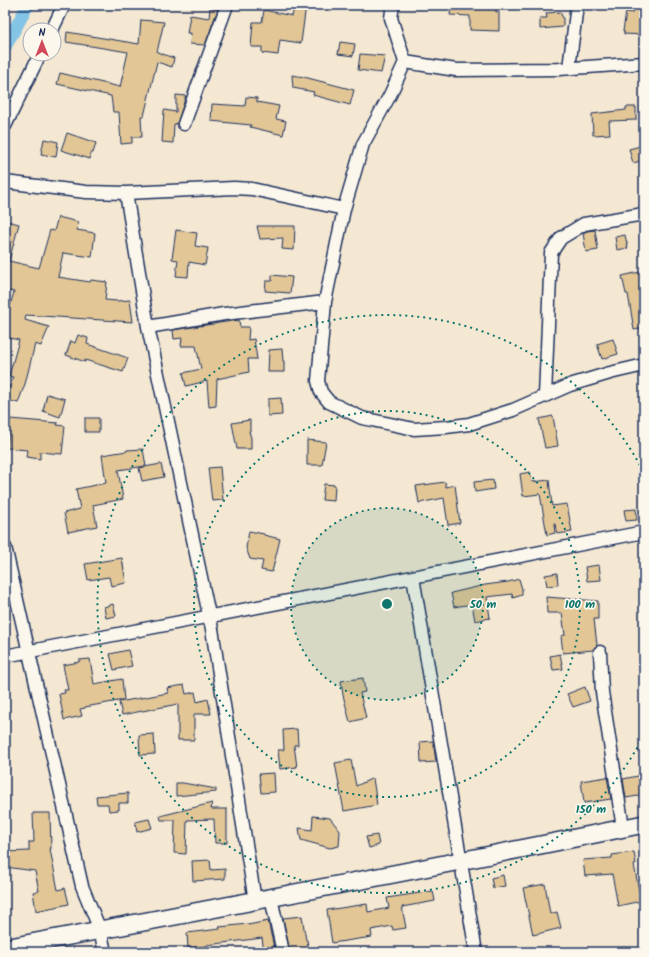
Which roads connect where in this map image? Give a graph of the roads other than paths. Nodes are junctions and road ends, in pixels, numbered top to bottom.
1 (64, 5) edge
2 (227, 5) edge
3 (393, 5) edge
4 (578, 5) edge
5 (56, 22) edge
6 (36, 62) edge
7 (405, 62) junction
8 (644, 63) edge
9 (569, 68) junction
10 (184, 124) dead end
11 (5, 126) edge
12 (5, 182) edge
13 (126, 193) junction
14 (344, 209) junction
15 (644, 214) edge
16 (325, 302) junction
17 (148, 327) junction
18 (644, 366) edge
19 (545, 396) junction
20 (644, 532) edge
21 (5, 547) edge
22 (413, 577) junction
23 (210, 617) junction
24 (29, 652) junction
25 (600, 652) dead end
26 (5, 656) edge
27 (644, 824) edge
28 (623, 828) junction
29 (461, 861) junction
30 (263, 899) junction
31 (100, 930) junction
32 (5, 948) edge
33 (105, 952) edge
34 (283, 952) edge
35 (476, 952) edge

1 - 5 street
2 - 10 street
3 - 7 street
4 - 9 street
6 - 11 street
7 - 9 street
7 - 14 street
8 - 9 street
12 - 13 street
13 - 14 street
13 - 17 street
14 - 16 street
15 - 19 street
16 - 17 street
16 - 19 street
17 - 23 street
18 - 19 street
20 - 22 street
21 - 24 street
22 - 23 street
22 - 29 street
23 - 24 street
23 - 30 street
24 - 26 street
24 - 31 street
25 - 28 street
27 - 28 main road
28 - 29 main road
29 - 30 main road
29 - 35 street
30 - 31 main road
30 - 34 street
31 - 32 main road
31 - 33 street

